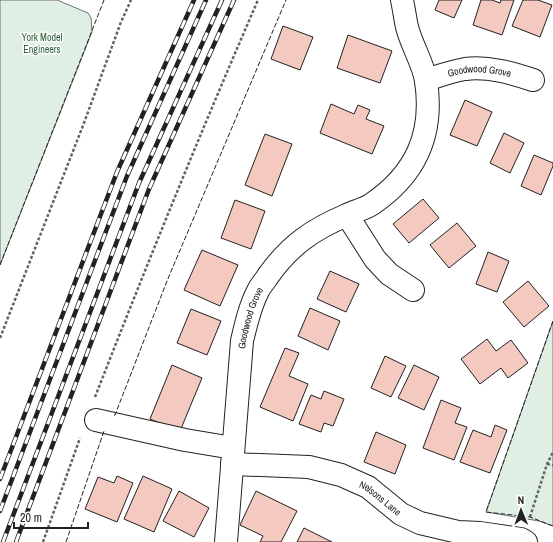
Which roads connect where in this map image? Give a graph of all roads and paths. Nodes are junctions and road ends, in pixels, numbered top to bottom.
1 (131, 0) edge
2 (258, 0) edge
3 (402, 0) edge
4 (426, 80) junction
5 (533, 80) dead end
6 (347, 215) junction
7 (413, 290) dead end
8 (0, 338) edge
9 (90, 418) junction
10 (553, 452) edge
11 (233, 456) junction
12 (547, 464) junction
13 (553, 465) edge
14 (524, 541) edge
15 (43, 542) edge
16 (226, 542) edge

1 - 8 path
2 - 9 path
3 - 4 street, Goodwood Grove
4 - 5 street, Goodwood Grove
4 - 6 street, Goodwood Grove
6 - 7 street
6 - 11 street, Goodwood Grove
9 - 11 street, Nelsons Lane
9 - 15 path
10 - 12 path
11 - 14 street, Nelsons Lane
11 - 16 street, Goodwood Grove
12 - 13 path
12 - 14 path

